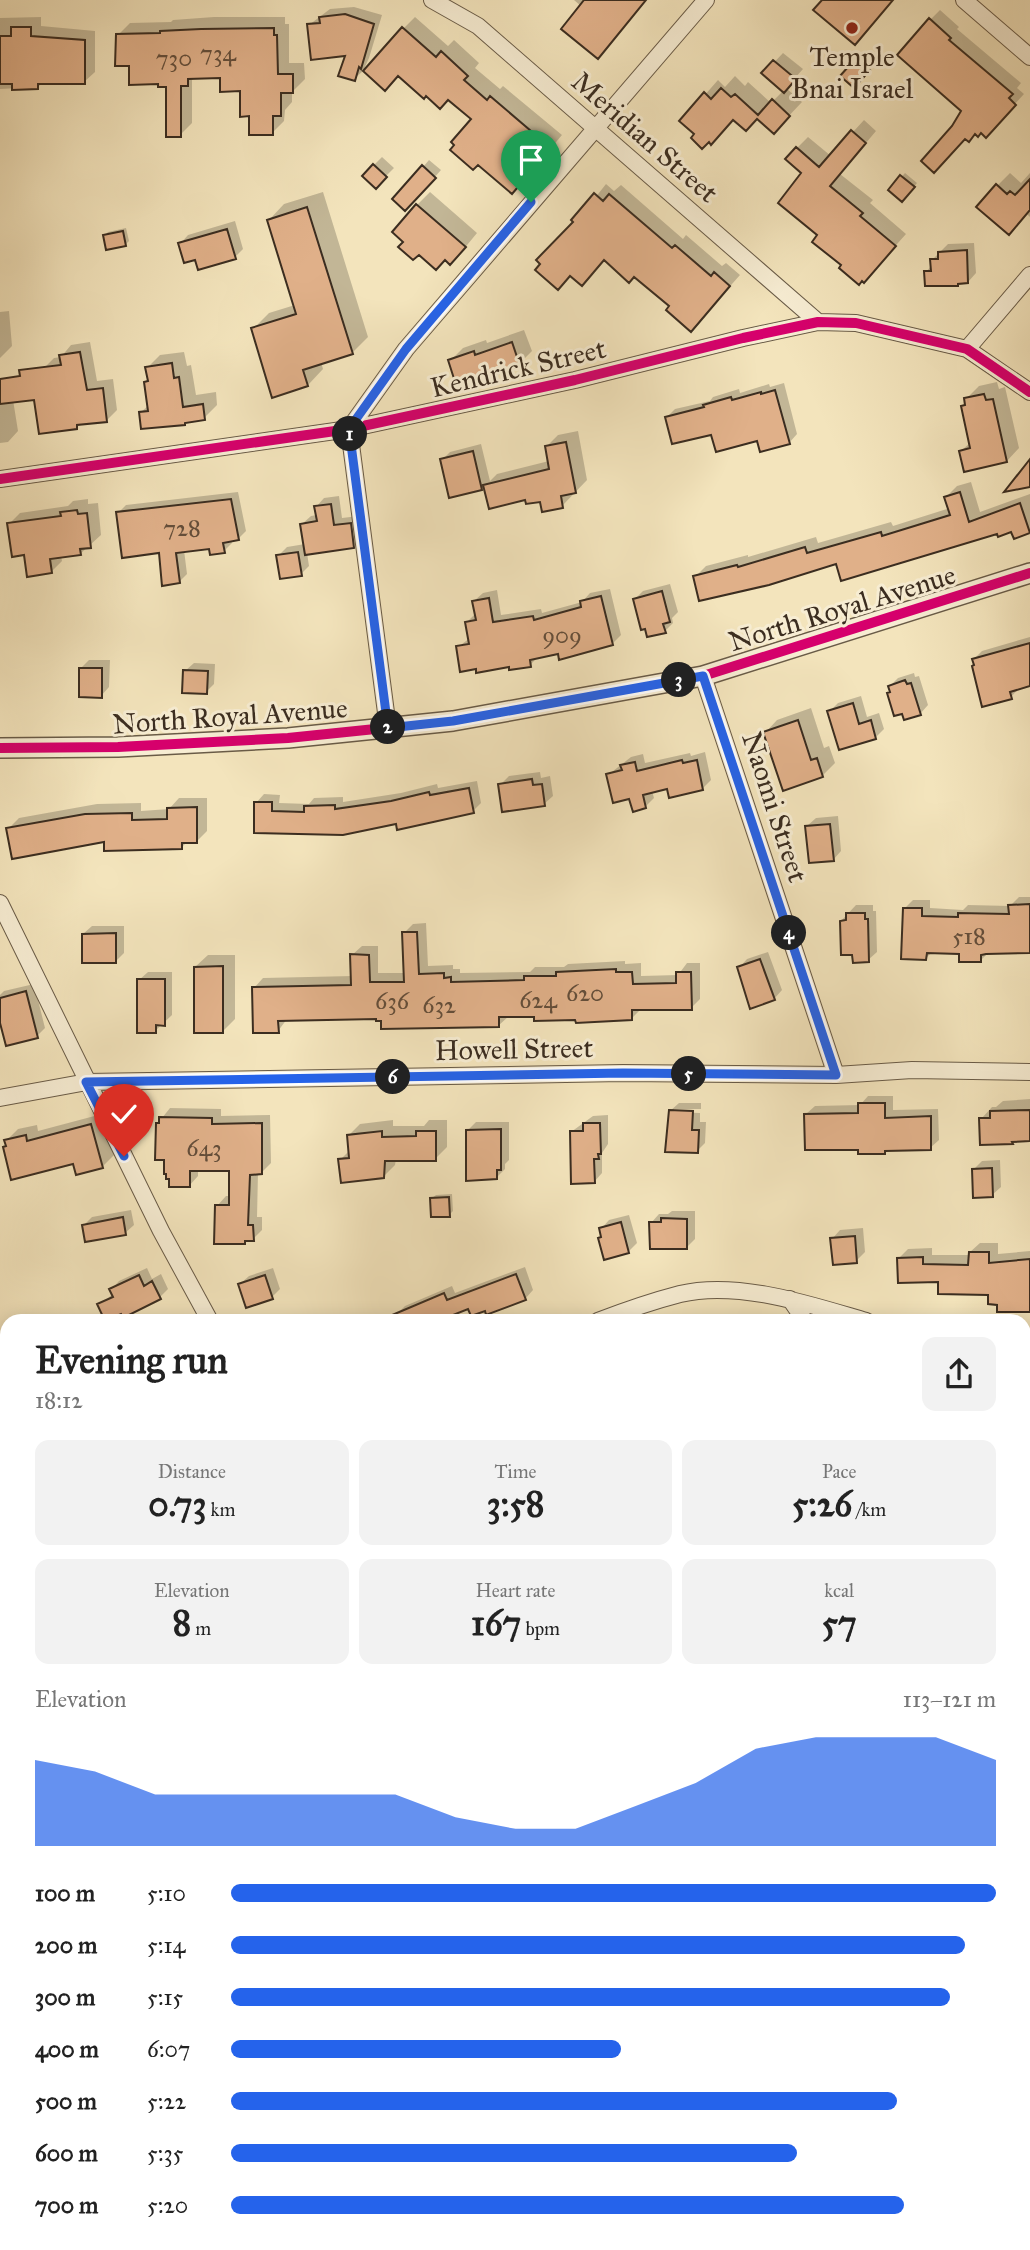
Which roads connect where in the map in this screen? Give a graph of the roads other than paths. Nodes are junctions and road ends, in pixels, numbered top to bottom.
1 (432, 0) edge
2 (706, 0) edge
3 (964, 0) edge
4 (1030, 57) edge
5 (594, 128) junction
6 (1030, 275) edge
7 (818, 322) junction
8 (967, 349) junction
9 (1030, 392) edge
10 (349, 429) junction
11 (0, 479) edge
12 (1030, 573) edge
13 (703, 676) junction
14 (388, 728) junction
15 (0, 748) edge
16 (0, 903) edge
17 (1030, 1072) edge
18 (836, 1075) junction
19 (86, 1082) junction
20 (0, 1098) edge
21 (790, 1299) junction
22 (206, 1314) edge
23 (619, 1314) edge
24 (800, 1314) edge
25 (842, 1314) edge

1 - 5 street, Meridian Street
2 - 5 street
3 - 4 street
5 - 7 street, Meridian Street
5 - 10 street
6 - 8 street
7 - 8 street, Kendrick Street
7 - 10 street, Kendrick Street
8 - 9 street, Kendrick Street
10 - 11 street, Kendrick Street
10 - 14 street
12 - 13 street, North Royal Avenue
13 - 14 street, North Royal Avenue
13 - 18 street, Naomi Street
14 - 15 street, North Royal Avenue
16 - 19 street
17 - 18 street, Howell Street
18 - 19 street, Howell Street
19 - 20 street, Howell Street
19 - 22 street
21 - 23 street
21 - 24 street
21 - 25 street

